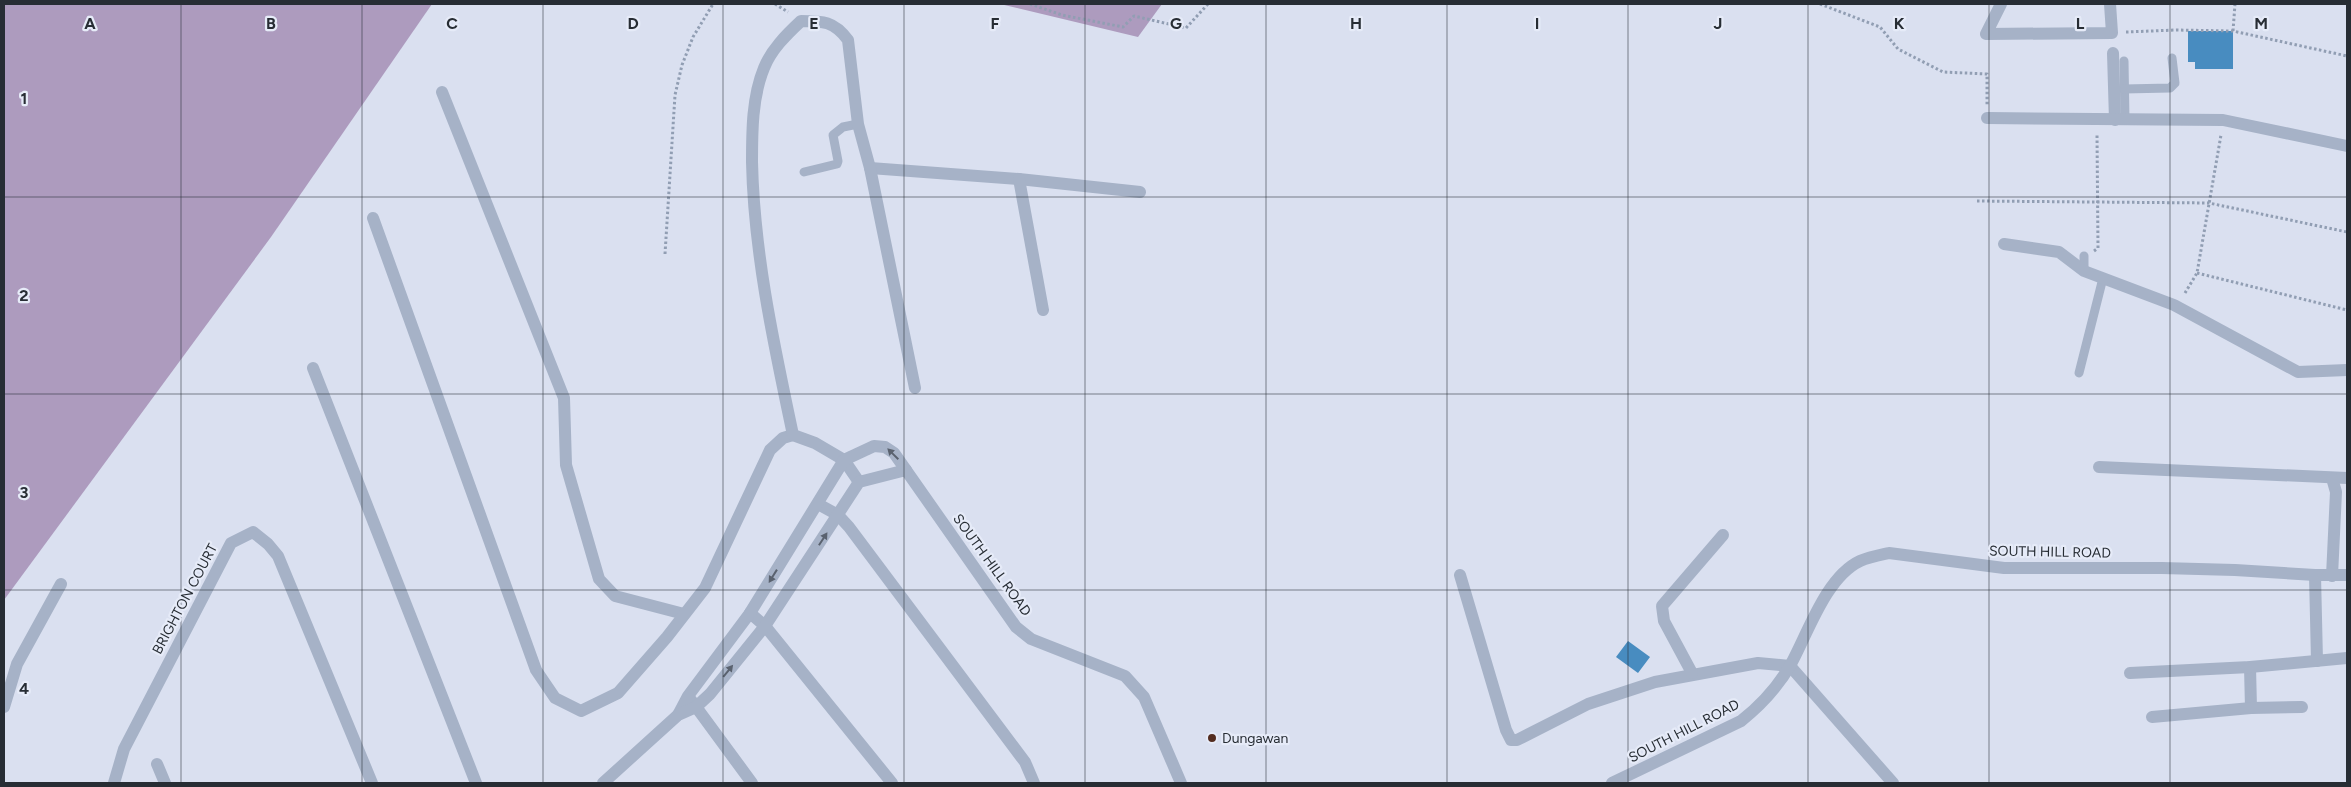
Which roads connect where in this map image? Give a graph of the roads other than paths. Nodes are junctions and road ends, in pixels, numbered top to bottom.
1 (2001, 4) edge
2 (2110, 4) edge
3 (2113, 53) dead end
4 (2172, 58) dead end
5 (2124, 60) dead end
6 (2124, 89) junction
7 (442, 92) dead end
8 (1988, 118) road end
9 (2120, 120) junction
10 (858, 124) junction
11 (2347, 146) edge
12 (870, 168) junction
13 (804, 172) dead end
14 (1019, 179) junction
15 (1140, 192) dead end
16 (373, 218) dead end
17 (2004, 244) dead end
18 (2084, 256) road end
19 (2084, 271) junction
20 (2103, 278) junction
21 (1043, 310) dead end
22 (313, 368) dead end
23 (2347, 370) edge
24 (2079, 373) dead end
25 (915, 388) dead end
26 (793, 435) junction
27 (844, 460) junction
28 (2099, 468) dead end
29 (906, 470) junction
30 (2332, 478) junction
31 (2347, 478) edge
32 (859, 482) junction
33 (818, 504) junction
34 (838, 515) junction
35 (1723, 535) dead end
36 (1460, 575) dead end
37 (2347, 575) edge
38 (2315, 576) junction
39 (2332, 576) junction
40 (61, 584) dead end
41 (684, 614) junction
42 (750, 614) junction
43 (765, 626) junction
44 (2347, 658) edge
45 (2317, 661) junction
46 (1790, 666) junction
47 (2250, 667) junction
48 (1692, 673) junction
49 (2130, 673) dead end
50 (688, 696) junction
51 (4, 707) edge
52 (696, 707) junction
53 (2251, 708) junction
54 (2302, 708) dead end
55 (678, 715) junction
56 (2152, 717) dead end
57 (157, 764) dead end
58 (611, 781) edge
59 (114, 783) edge
60 (165, 783) edge
61 (372, 783) edge
62 (476, 783) edge
63 (752, 783) edge
64 (892, 783) edge
65 (1034, 783) edge
66 (1181, 783) edge
67 (1612, 783) edge
68 (1893, 783) edge

1 - 2 street
3 - 9 street
4 - 6 lane
5 - 6 lane
6 - 9 lane
7 - 41 street
8 - 9 street
9 - 11 street
10 - 12 street
10 - 13 lane
10 - 26 street
12 - 14 street
12 - 25 street
14 - 15 street
14 - 21 street
16 - 41 street
17 - 19 street
18 - 19 lane
19 - 20 street
20 - 23 street
20 - 24 lane
22 - 62 street
26 - 27 street
26 - 41 street
29 -> 27 street, SOUTH HILL ROAD
27 - 32 street
27 - 33 street
28 - 30 street
29 - 32 street
29 - 66 street, SOUTH HILL ROAD
30 - 31 street
30 - 39 street
32 - 34 street
33 - 34 street
33 -> 42 street
43 -> 34 street
34 - 65 street
35 - 48 street
36 - 48 street
37 - 39 street, SOUTH HILL ROAD
38 - 39 street, SOUTH HILL ROAD
38 - 45 street
38 - 46 street, SOUTH HILL ROAD
40 - 51 street
42 - 43 street
42 - 50 street
52 -> 43 street
43 - 64 street
44 - 45 street
45 - 47 street
46 - 48 street
46 - 67 street, SOUTH HILL ROAD
46 - 68 street
47 - 49 street
47 - 53 street
50 - 52 street
50 - 55 street
52 - 55 street
52 - 63 street
53 - 54 street
53 - 56 street
55 - 58 street
57 - 60 street
59 - 61 street, BRIGHTON COURT

